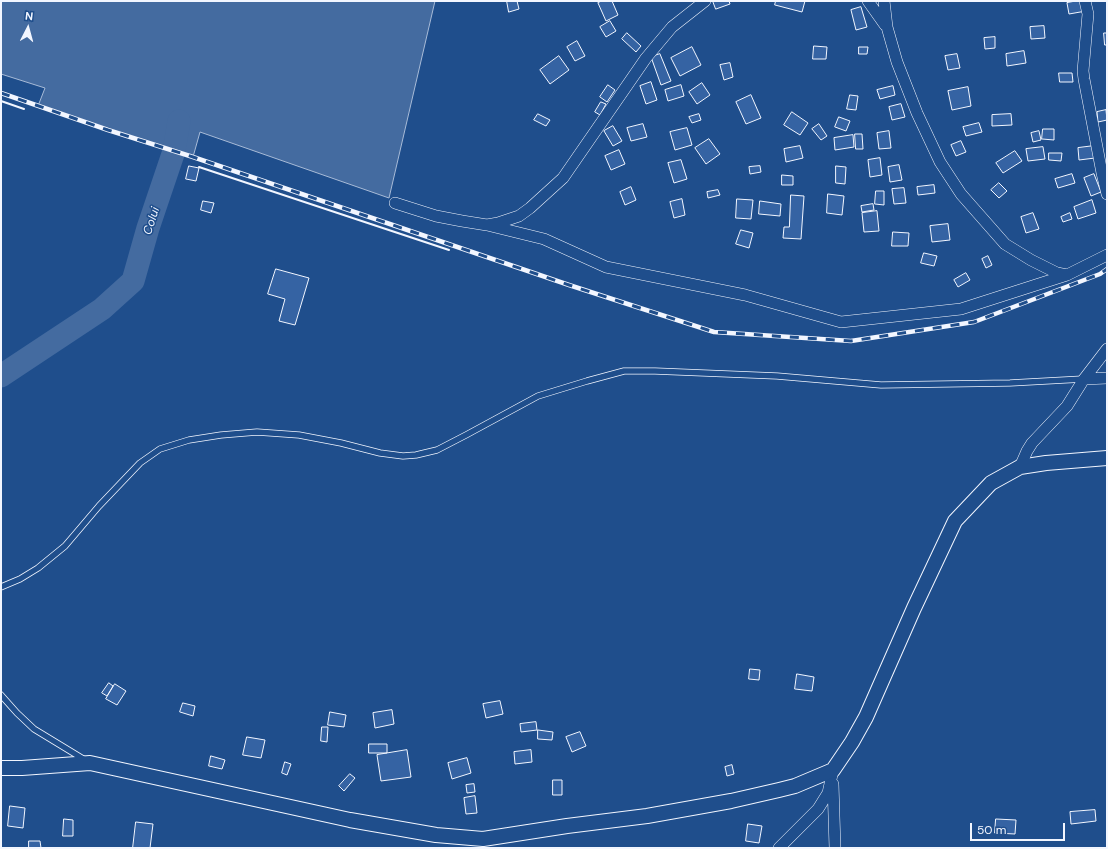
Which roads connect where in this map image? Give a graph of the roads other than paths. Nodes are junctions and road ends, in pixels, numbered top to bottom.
1 (705, 1) edge
2 (868, 1) edge
3 (884, 1) edge
4 (1085, 1) edge
5 (887, 27) junction
6 (1107, 194) edge
7 (395, 203) dead end
8 (488, 224) junction
9 (1107, 255) edge
10 (1067, 275) junction
11 (1107, 349) edge
12 (1107, 378) edge
13 (1084, 379) junction
14 (1107, 458) edge
15 (1020, 467) junction
16 (1, 587) edge
17 (1, 694) edge
18 (90, 762) junction
19 (1, 768) edge
20 (833, 770) junction
21 (780, 848) edge
22 (835, 848) edge

1 - 8 street
2 - 5 street
3 - 5 street
4 - 6 street
5 - 10 street
7 - 8 street
8 - 10 street
9 - 10 street
11 - 13 street
12 - 13 street
13 - 15 street
13 - 16 lane
14 - 15 street
15 - 20 street
17 - 18 lane
18 - 19 street
18 - 20 street
20 - 21 street
20 - 22 street

